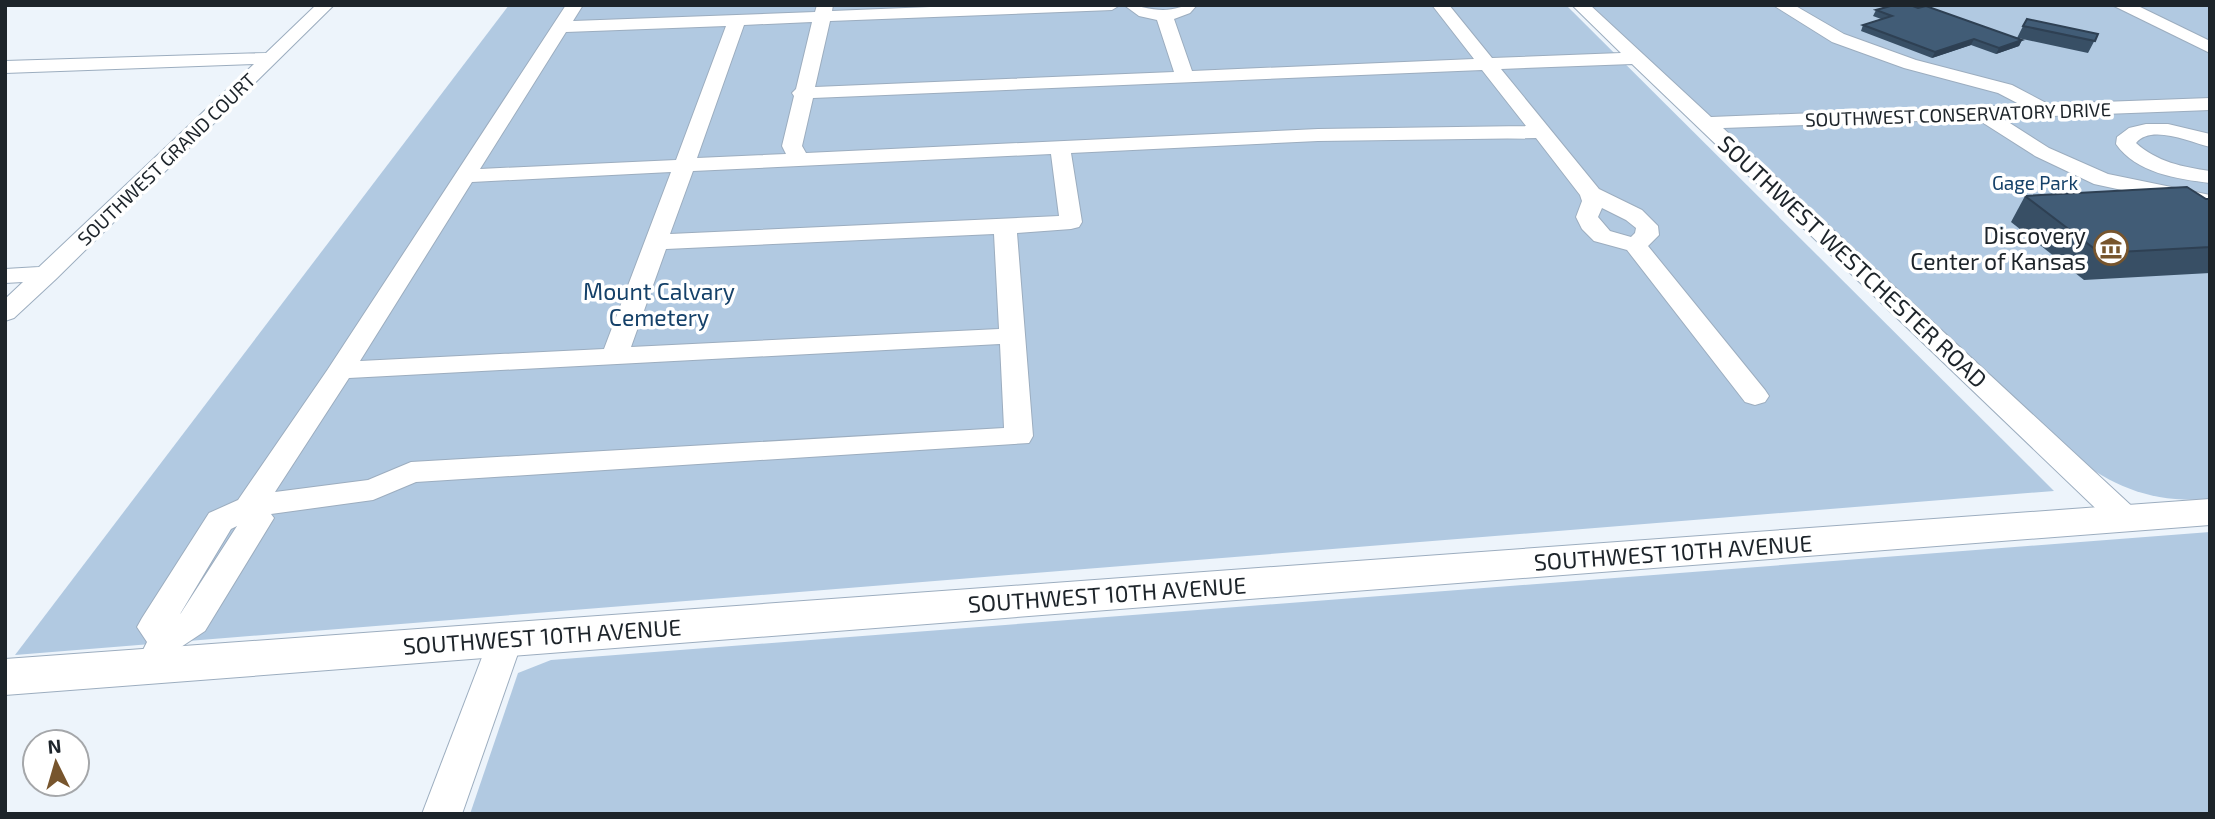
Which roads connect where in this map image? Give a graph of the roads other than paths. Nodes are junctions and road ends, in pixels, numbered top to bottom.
1 (326, 5) edge
2 (575, 5) edge
3 (1112, 5) edge
4 (1132, 5) edge
5 (1189, 5) edge
6 (1440, 5) edge
7 (1580, 5) edge
8 (1781, 5) edge
9 (2120, 5) edge
10 (824, 11) edge
11 (1164, 15) junction
12 (737, 20) junction
13 (561, 26) junction
14 (2210, 48) edge
15 (270, 58) junction
16 (1635, 58) junction
17 (1487, 64) junction
18 (5, 67) edge
19 (1185, 76) junction
20 (802, 93) junction
21 (2210, 104) edge
22 (2126, 108) junction
23 (2046, 111) junction
24 (1983, 114) junction
25 (1707, 123) junction
26 (2165, 131) junction
27 (1541, 132) junction
28 (2210, 141) edge
29 (1060, 147) junction
30 (799, 159) junction
31 (684, 166) junction
32 (465, 176) junction
33 (2210, 177) edge
34 (1591, 194) junction
35 (2210, 202) edge
36 (1005, 227) junction
37 (656, 242) junction
38 (1635, 246) junction
39 (47, 274) junction
40 (5, 276) edge
41 (5, 313) edge
42 (1012, 336) junction
43 (615, 355) junction
44 (341, 370) junction
45 (1755, 396) dead end
46 (248, 507) junction
47 (2210, 512) edge
48 (2125, 518) junction
49 (506, 639) junction
50 (159, 653) junction
51 (5, 677) edge
52 (442, 814) edge

1 - 15 street, SOUTHWEST GRAND COURT
2 - 13 street
3 - 10 street
4 - 11 street
5 - 11 street
6 - 17 street
7 - 16 street, SOUTHWEST WESTCHESTER ROAD
8 - 23 street
9 - 14 street
10 - 12 street
10 - 20 street
11 - 19 street
12 - 13 street
12 - 31 street
13 - 32 street
15 - 18 street
15 - 39 street, SOUTHWEST GRAND COURT
16 - 17 street
16 - 25 street, SOUTHWEST WESTCHESTER ROAD
17 - 19 street
17 - 27 street
19 - 20 street
20 - 30 street
21 - 22 street, SOUTHWEST CONSERVATORY DRIVE
22 - 23 street, SOUTHWEST CONSERVATORY DRIVE
22 - 26 street
23 - 24 street, SOUTHWEST CONSERVATORY DRIVE
24 - 25 street, SOUTHWEST CONSERVATORY DRIVE
24 - 35 street
25 - 48 street, SOUTHWEST WESTCHESTER ROAD
26 - 28 street
26 - 33 street
27 - 29 street
27 - 34 street
29 - 30 street
29 - 36 street
30 - 31 street
31 - 32 street
31 - 37 street
32 - 44 street
34 - 38 street
34 - 38 street
36 - 37 street
36 - 42 street
37 - 43 street
38 - 45 street
39 - 40 street
39 - 41 street, SOUTHWEST GRAND COURT
42 - 43 street
42 - 46 street
43 - 44 street
44 - 46 street
46 - 50 street
47 - 48 main road, SOUTHWEST 10TH AVENUE
48 - 49 main road, SOUTHWEST 10TH AVENUE
49 - 50 main road, SOUTHWEST 10TH AVENUE
49 - 52 street
50 - 51 main road, SOUTHWEST 10TH AVENUE

